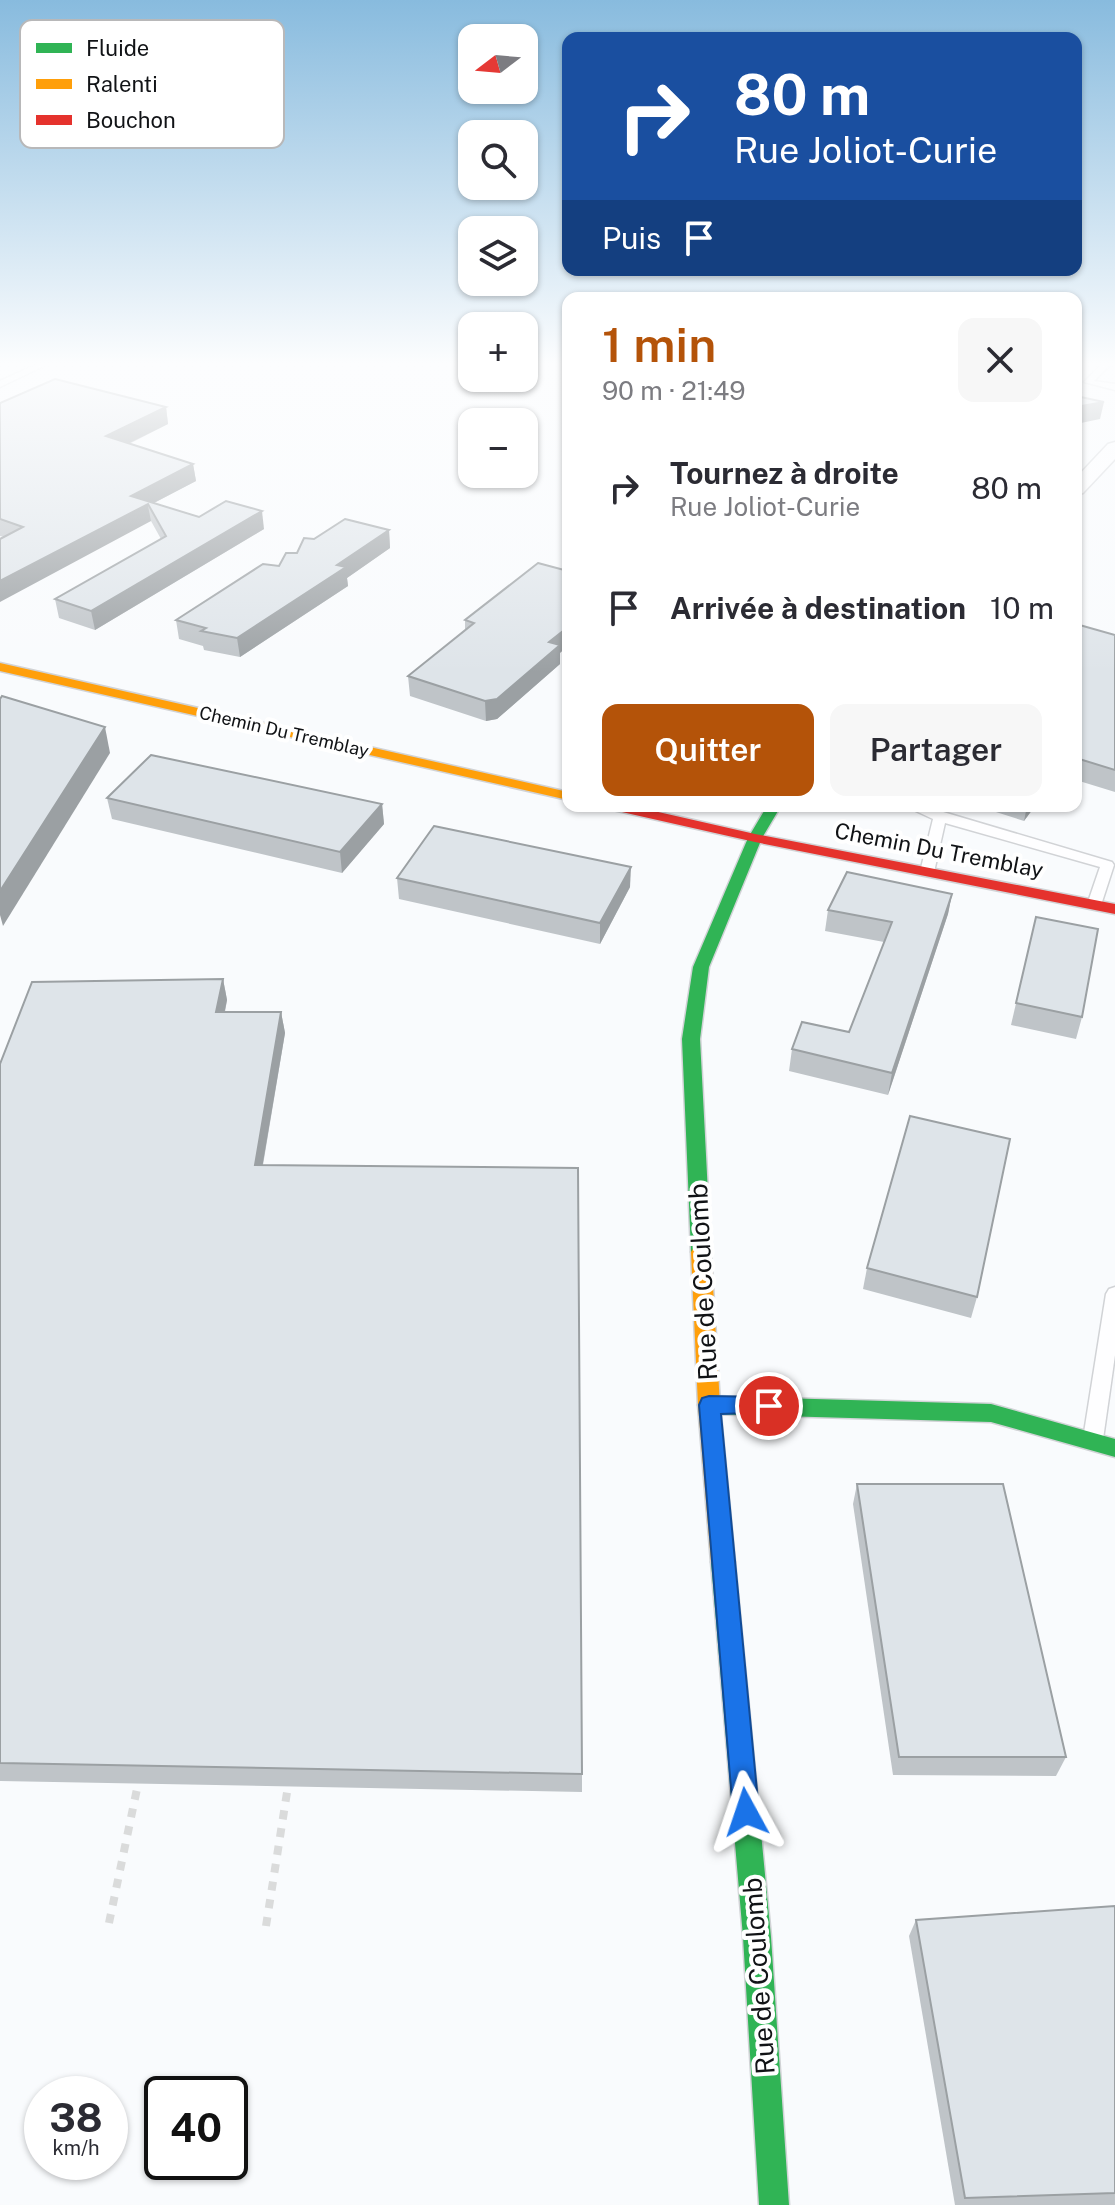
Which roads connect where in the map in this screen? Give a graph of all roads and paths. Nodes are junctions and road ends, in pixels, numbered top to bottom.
1 (1082, 480) edge
2 (1115, 483) edge
3 (0, 667) edge
4 (562, 795) edge
5 (640, 812) edge
6 (770, 812) edge
7 (927, 812) edge
8 (940, 817) junction
9 (755, 838) junction
10 (1111, 858) edge
11 (927, 872) junction
12 (1094, 905) junction
13 (1115, 909) edge
14 (1115, 1294) edge
15 (1109, 1379) edge
16 (709, 1405) junction
17 (1093, 1442) junction
18 (1115, 1448) edge
19 (138, 1784) edge
20 (288, 1786) edge
21 (109, 1923) dead end
22 (266, 1926) dead end
23 (774, 2205) edge

1 - 2 street
3 - 4 street, Chemin Du Tremblay
5 - 9 street, Chemin Du Tremblay
6 - 9 street, Rue de Coulomb
7 - 8 lane
8 - 10 lane
8 - 11 lane
9 - 11 street, Chemin Du Tremblay
9 - 16 street, Rue de Coulomb
10 - 12 lane
11 - 12 street, Chemin Du Tremblay
12 - 13 street, Chemin Du Tremblay
14 - 15 lane
15 - 17 lane
16 - 17 street
16 - 23 street, Rue de Coulomb
17 - 18 street
19 - 21 path
20 - 22 path

